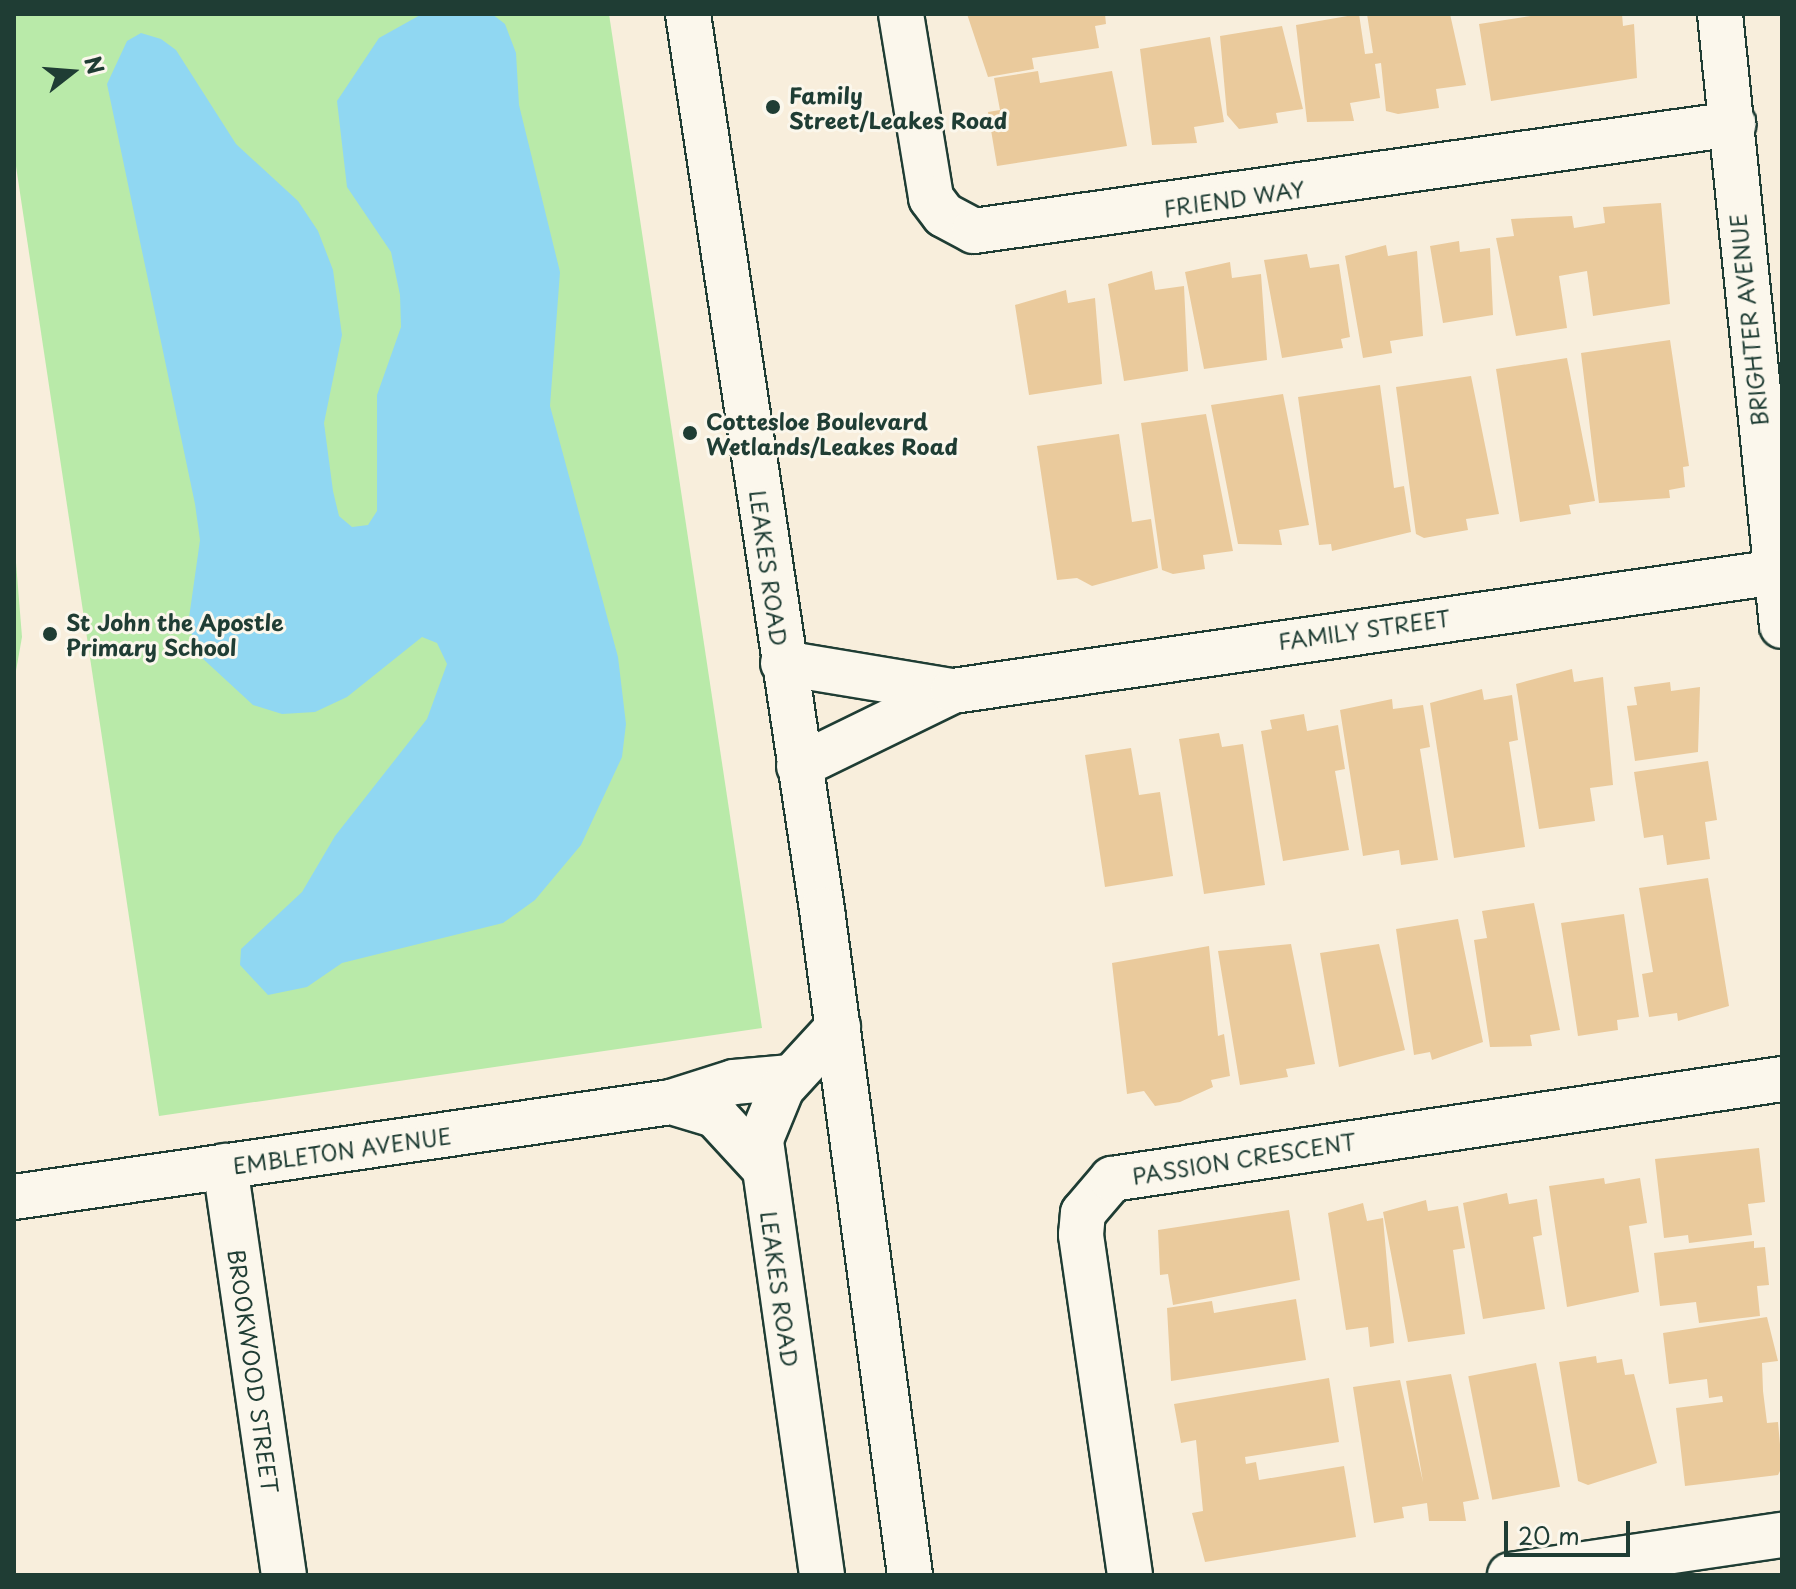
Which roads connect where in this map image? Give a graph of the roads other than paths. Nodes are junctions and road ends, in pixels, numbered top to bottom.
1 (688, 14) edge
2 (901, 14) edge
3 (1720, 14) edge
4 (1733, 124) junction
5 (1763, 286) edge
6 (1777, 572) junction
7 (1782, 626) edge
8 (783, 663) junction
9 (953, 691) junction
10 (799, 766) junction
11 (838, 1027) junction
12 (791, 1077) junction
13 (1782, 1079) edge
14 (671, 1102) junction
15 (225, 1166) junction
16 (762, 1166) junction
17 (14, 1197) edge
18 (1782, 1535) edge
19 (284, 1575) edge
20 (822, 1575) edge
21 (910, 1575) edge
22 (1130, 1575) edge
23 (1510, 1575) edge

1 - 8 street, LEAKES ROAD
2 - 4 street, FRIEND WAY
3 - 4 street, BRIGHTER AVENUE
4 - 5 street, BRIGHTER AVENUE
5 - 6 street, BRIGHTER AVENUE
6 - 7 street, BRIGHTER AVENUE
6 - 9 street, FAMILY STREET
8 - 9 street, FAMILY STREET
8 - 10 street, LEAKES ROAD
9 - 10 street, FAMILY STREET
10 - 11 street, LEAKES ROAD
11 - 12 street, LEAKES ROAD
11 - 21 street, LEAKES ROAD
12 - 14 street, EMBLETON AVENUE
12 - 16 street, LEAKES ROAD
13 - 22 street, PASSION CRESCENT
14 - 15 street, EMBLETON AVENUE
14 - 16 street, EMBLETON AVENUE
15 - 17 street, EMBLETON AVENUE
15 - 19 street, BROOKWOOD STREET
16 - 20 street, LEAKES ROAD
18 - 23 street

